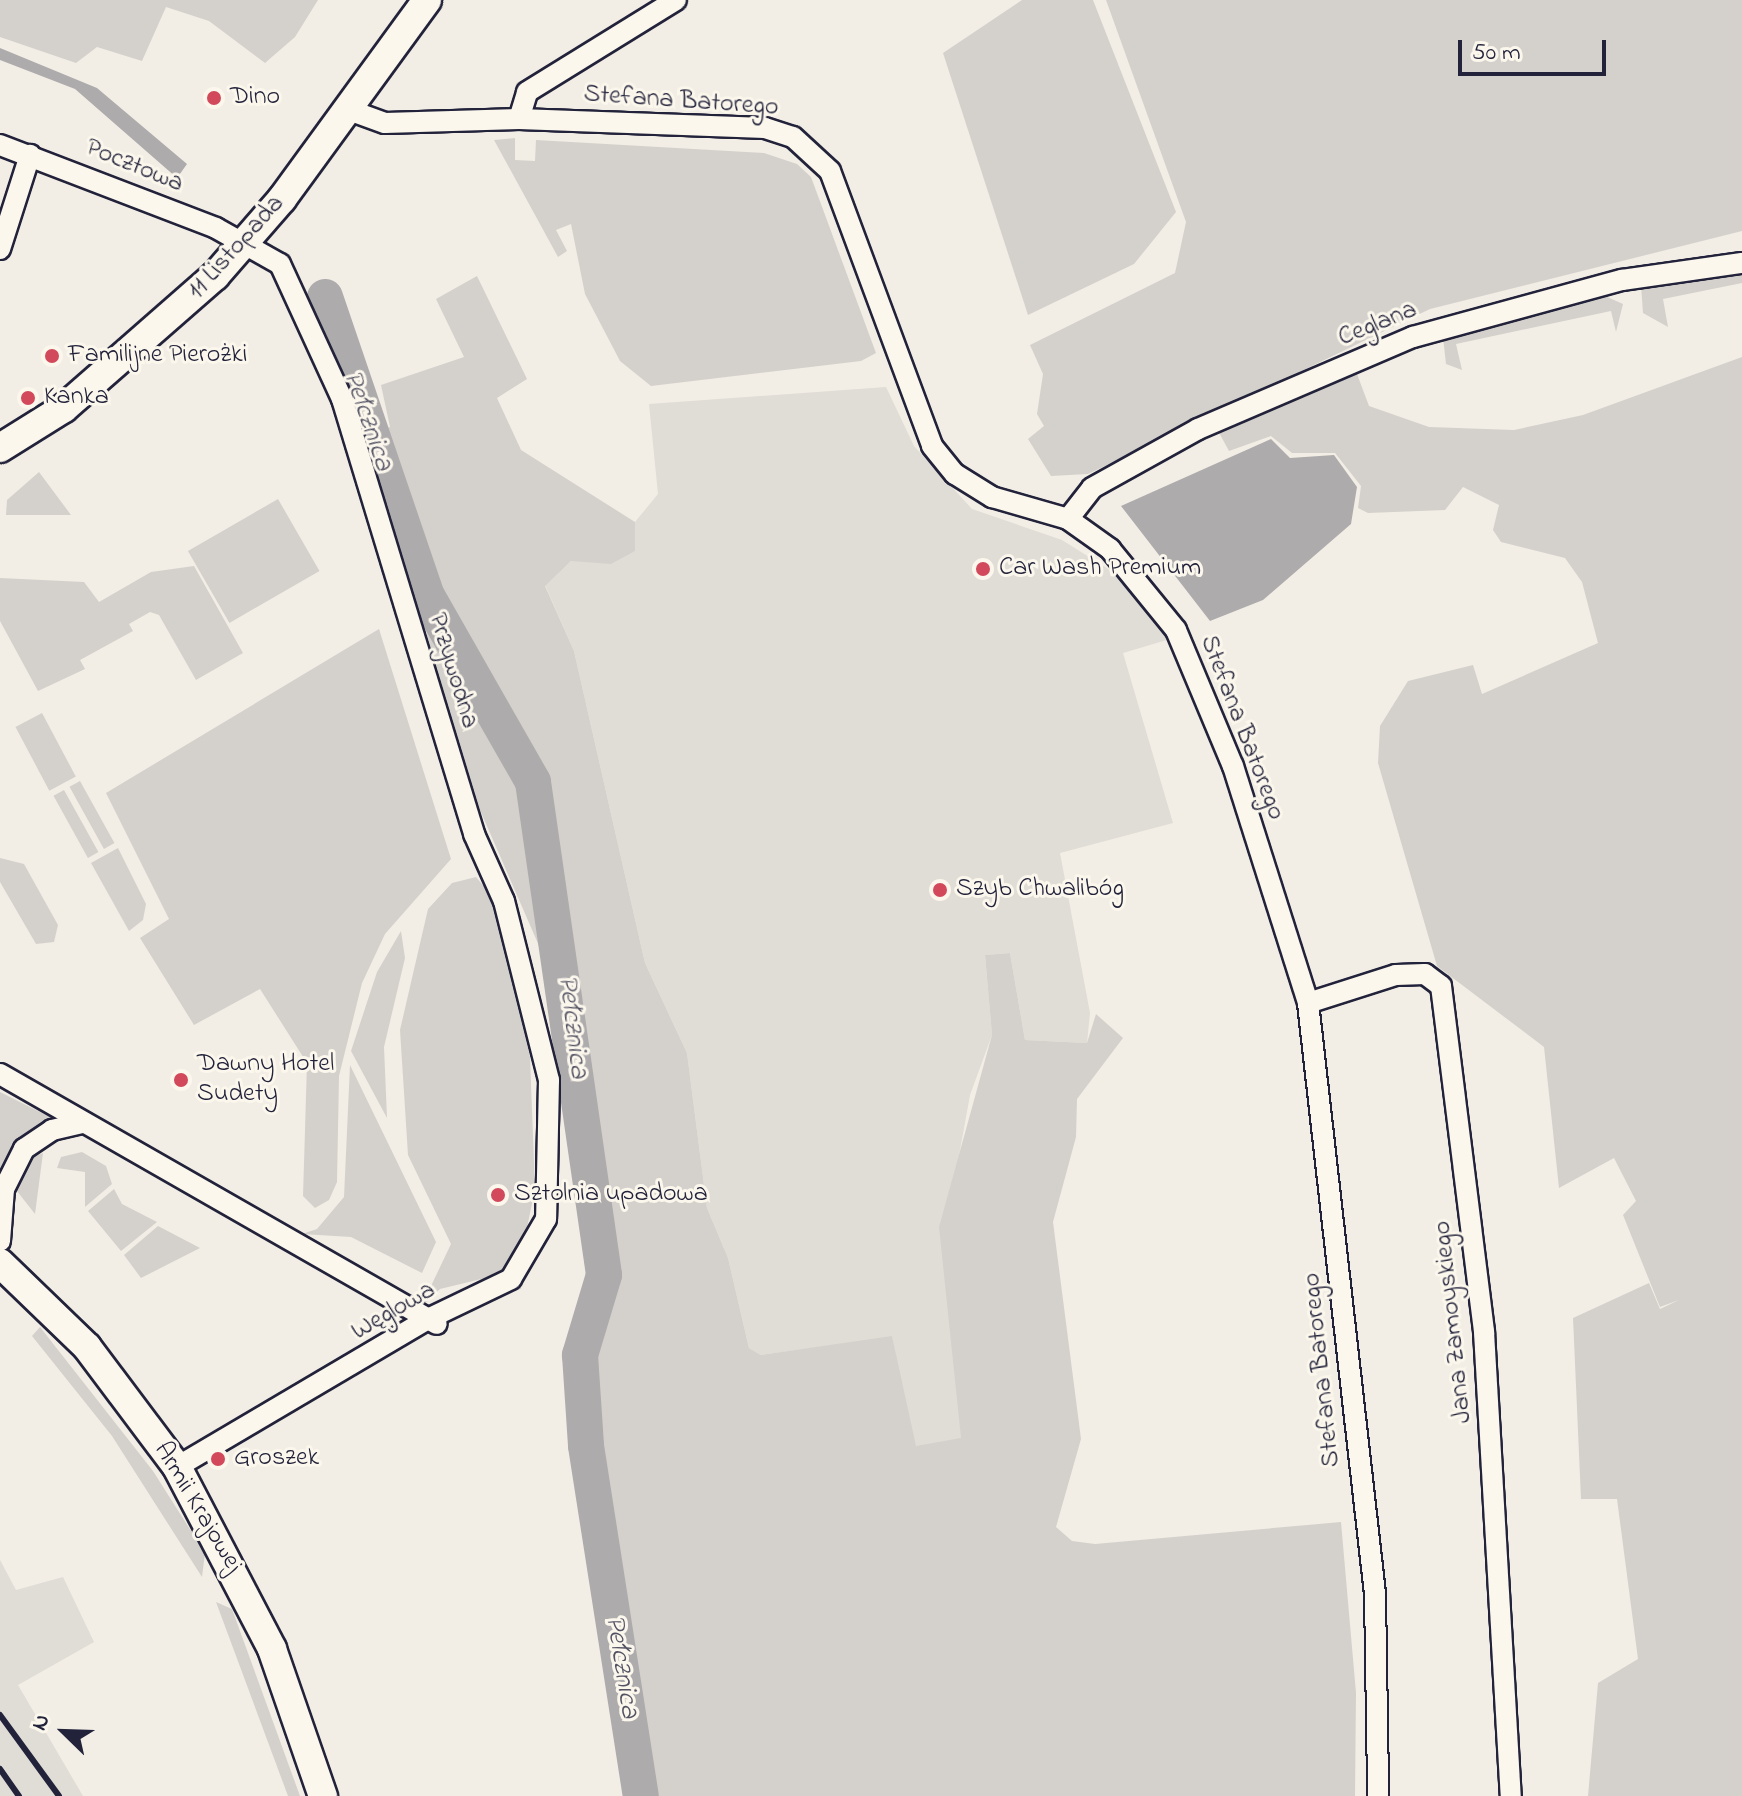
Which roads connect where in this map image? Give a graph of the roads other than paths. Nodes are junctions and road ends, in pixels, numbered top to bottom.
1 (427, 0) edge
2 (676, 0) edge
3 (349, 110) junction
4 (519, 119) junction
5 (0, 145) edge
6 (30, 155) junction
7 (247, 243) junction
8 (0, 249) edge
9 (1742, 263) edge
10 (6, 449) edge
11 (1068, 519) junction
12 (1308, 1003) junction
13 (0, 1074) edge
14 (83, 1123) junction
15 (551, 1141) joint
16 (0, 1244) edge
17 (0, 1263) edge
18 (24, 1284) junction
19 (434, 1323) junction
20 (177, 1467) junction
21 (323, 1796) edge
22 (1378, 1796) edge
23 (1511, 1796) edge

1 - 3 main road, 11 Listopada
2 - 4 street
3 - 4 street, Stefana Batorego
3 - 7 main road, 11 Listopada
4 - 11 street, Stefana Batorego
5 - 6 street, Pocztowa
6 - 7 street, Pocztowa
6 - 8 street
7 - 10 main road, 11 Listopada
7 - 15 street, Przywodna
9 - 11 street, Ceglana
11 - 12 street, Stefana Batorego
12 - 22 street, Stefana Batorego
12 - 23 street, Jana Zamoyskiego
13 - 14 street
14 - 16 street
14 - 19 street
15 - 19 street, Węglowa
16 - 18 main road
17 - 18 main road, Armii Krajowej
18 - 20 main road, Armii Krajowej
19 - 20 street, Węglowa
20 - 21 main road, Armii Krajowej

